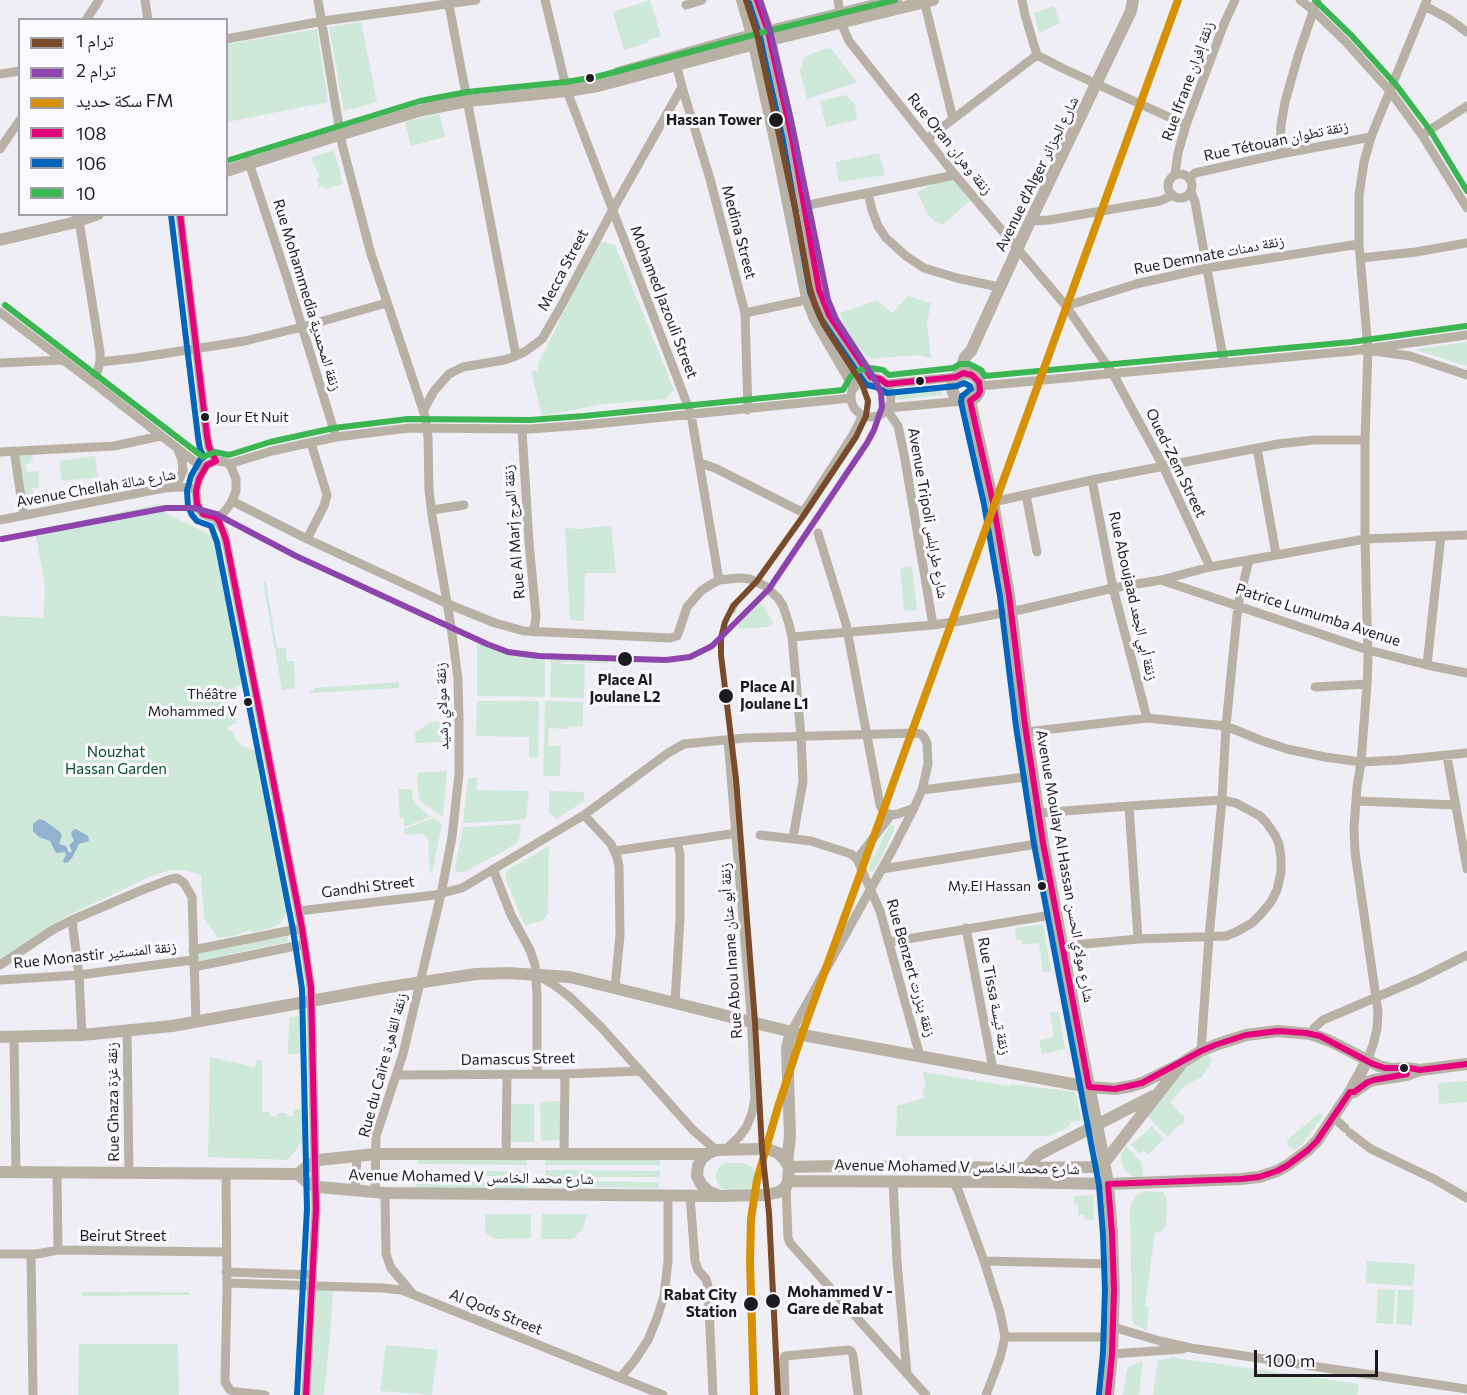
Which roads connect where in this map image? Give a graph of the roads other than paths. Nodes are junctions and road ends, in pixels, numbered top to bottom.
1 (99, 0) edge
2 (145, 0) edge
3 (318, 0) edge
4 (476, 0) edge
5 (545, 0) edge
6 (702, 0) edge
7 (741, 0) edge
8 (757, 0) edge
9 (838, 0) edge
10 (896, 0) edge
11 (1022, 0) edge
12 (1141, 0) edge
13 (1235, 0) edge
14 (1300, 0) edge
15 (1317, 0) edge
16 (927, 1) edge
17 (449, 2) edge
18 (1426, 3) edge
19 (686, 5) dead end
20 (1132, 5) edge
21 (1313, 10) junction
22 (87, 18) edge
23 (148, 18) edge
24 (840, 18) junction
25 (322, 21) junction
26 (1467, 32) edge
27 (769, 36) junction
28 (228, 39) edge
29 (752, 40) junction
30 (1037, 55) junction
31 (675, 61) junction
32 (18, 71) edge
33 (0, 74) edge
34 (1097, 83) junction
35 (565, 87) junction
36 (682, 87) junction
37 (1390, 91) junction
38 (467, 97) junction
39 (1467, 106) edge
40 (953, 118) junction
41 (18, 123) edge
42 (1186, 125) junction
43 (339, 130) junction
44 (1422, 135) junction
45 (1371, 136) junction
46 (927, 139) junction
47 (0, 149) edge
48 (1280, 154) junction
49 (248, 160) junction
50 (228, 164) edge
51 (228, 170) edge
52 (1175, 174) junction
53 (955, 175) junction
54 (1190, 178) junction
55 (1191, 192) junction
56 (868, 193) junction
57 (1173, 195) junction
58 (805, 206) junction
59 (1467, 208) edge
60 (789, 209) junction
61 (612, 211) junction
62 (76, 216) edge
63 (180, 216) edge
64 (1031, 220) junction
65 (0, 233) edge
66 (0, 240) edge
67 (1467, 243) edge
68 (1359, 244) junction
69 (1017, 248) junction
70 (1361, 258) junction
71 (1207, 268) junction
72 (999, 287) junction
73 (807, 298) junction
74 (386, 303) junction
75 (1066, 306) junction
76 (0, 312) edge
77 (745, 313) junction
78 (302, 327) junction
79 (1467, 335) edge
80 (196, 349) junction
81 (1368, 349) junction
82 (516, 356) junction
83 (63, 360) junction
84 (100, 362) junction
85 (0, 363) edge
86 (1224, 363) junction
87 (1113, 374) junction
88 (961, 375) junction
89 (1467, 375) edge
90 (871, 377) junction
91 (92, 381) junction
92 (887, 384) junction
93 (980, 386) junction
94 (853, 392) junction
95 (966, 401) junction
96 (887, 409) junction
97 (748, 410) junction
98 (423, 411) junction
99 (691, 414) junction
100 (863, 415) junction
101 (427, 428) junction
102 (522, 429) junction
103 (161, 436) junction
104 (336, 437) junction
105 (1365, 440) junction
106 (311, 443) junction
107 (177, 447) junction
108 (1257, 448) junction
109 (14, 451) junction
110 (0, 452) edge
111 (216, 462) junction
112 (700, 463) junction
113 (229, 464) junction
114 (1163, 466) junction
115 (204, 469) junction
116 (1092, 480) junction
117 (172, 487) junction
118 (196, 489) junction
119 (1026, 495) junction
120 (232, 501) junction
121 (993, 502) junction
122 (464, 505) dead end
123 (432, 510) junction
124 (24, 515) junction
125 (215, 517) junction
126 (0, 520) edge
127 (818, 533) dead end
128 (1467, 535) edge
129 (1441, 536) junction
130 (307, 538) junction
131 (1365, 539) junction
132 (1036, 552) dead end
133 (1276, 554) junction
134 (1249, 560) junction
135 (1210, 567) junction
136 (719, 580) junction
137 (1161, 580) junction
138 (1113, 588) junction
139 (448, 604) junction
140 (1238, 605) junction
141 (1011, 612) junction
142 (933, 625) junction
143 (534, 632) junction
144 (847, 632) junction
145 (792, 637) junction
146 (1368, 650) junction
147 (1427, 665) junction
148 (1467, 673) edge
149 (1367, 684) junction
150 (1315, 687) dead end
151 (1147, 718) junction
152 (1226, 726) junction
153 (1026, 732) junction
154 (867, 734) junction
155 (801, 736) junction
156 (728, 740) junction
157 (1467, 753) edge
158 (1447, 756) junction
159 (1361, 762) junction
160 (1033, 776) junction
161 (922, 790) junction
162 (1222, 800) junction
163 (1356, 801) junction
164 (1456, 805) junction
165 (1129, 806) junction
166 (914, 808) junction
167 (1039, 813) junction
168 (584, 815) junction
169 (891, 815) junction
170 (737, 833) junction
171 (760, 835) dead end
172 (793, 838) junction
173 (677, 842) junction
174 (1043, 843) junction
175 (615, 851) junction
176 (857, 859) junction
177 (1467, 868) edge
178 (493, 869) junction
179 (882, 869) junction
180 (871, 889) junction
181 (441, 894) junction
182 (299, 910) junction
183 (1057, 914) junction
184 (72, 920) junction
185 (302, 927) junction
186 (966, 928) junction
187 (1209, 937) junction
188 (1138, 939) junction
189 (889, 942) junction
190 (305, 945) junction
191 (1063, 946) junction
192 (1467, 955) edge
193 (193, 959) junction
194 (0, 965) edge
195 (79, 975) junction
196 (536, 975) junction
197 (0, 980) edge
198 (420, 983) junction
199 (615, 987) junction
200 (1377, 996) junction
201 (311, 1000) junction
202 (675, 1002) junction
203 (196, 1021) junction
204 (752, 1022) junction
205 (127, 1030) junction
206 (791, 1032) junction
207 (1311, 1034) junction
208 (82, 1035) junction
209 (0, 1037) edge
210 (14, 1037) junction
211 (1201, 1051) junction
212 (920, 1056) junction
213 (1367, 1061) junction
214 (1182, 1063) junction
215 (1467, 1064) edge
216 (993, 1069) junction
217 (1420, 1070) junction
218 (639, 1071) junction
219 (537, 1074) junction
220 (565, 1074) junction
221 (397, 1075) junction
222 (507, 1075) junction
223 (1089, 1087) junction
224 (1350, 1092) junction
225 (1157, 1094) junction
226 (1334, 1116) junction
227 (1097, 1124) junction
228 (716, 1151) junction
229 (375, 1154) junction
230 (506, 1155) junction
231 (564, 1155) junction
232 (357, 1156) junction
233 (316, 1162) junction
234 (1104, 1163) junction
235 (788, 1165) junction
236 (1026, 1168) junction
237 (0, 1172) edge
238 (16, 1172) junction
239 (57, 1173) junction
240 (129, 1173) junction
241 (226, 1173) junction
242 (298, 1174) junction
243 (893, 1181) junction
244 (953, 1182) junction
245 (787, 1184) junction
246 (1108, 1184) junction
247 (316, 1187) junction
248 (355, 1191) junction
249 (380, 1193) junction
250 (668, 1195) junction
251 (690, 1195) junction
252 (720, 1196) junction
253 (1467, 1198) edge
254 (58, 1250) junction
255 (226, 1252) junction
256 (0, 1254) edge
257 (32, 1254) junction
258 (984, 1261) junction
259 (1114, 1264) junction
260 (226, 1272) junction
261 (312, 1275) junction
262 (227, 1283) junction
263 (311, 1286) junction
264 (413, 1295) junction
265 (1113, 1332) junction
266 (1005, 1337) junction
267 (1191, 1348) junction
268 (1112, 1354) junction
269 (907, 1374) junction
270 (620, 1378) junction
271 (1467, 1389) edge
272 (33, 1395) edge
273 (265, 1395) edge
274 (306, 1395) edge
275 (663, 1395) edge
276 (713, 1395) edge
277 (785, 1395) edge
278 (858, 1395) edge
279 (926, 1395) edge
280 (986, 1395) edge
281 (1108, 1395) edge

1 - 22 street
2 - 23 street
3 - 25 street, زنقة مولاي رشيد
4 - 17 street
5 - 35 street, Mohamed Jazouli Street
6 - 19 street
7 - 29 main road
8 - 27 main road
9 - 24 street
10 - 24 main road
11 - 30 street
12 - 20 main road, Avenue d'Alger شارع الجزائر
13 - 42 street, Rue Ifrane زنقة إفران
14 - 21 street
15 - 21 street
16 - 24 main road
16 - 40 street
17 - 25 street
17 - 38 street
18 - 26 street
18 - 37 street
20 - 34 main road, Avenue d'Alger شارع الجزائر
21 - 37 street
21 - 48 street
24 - 27 main road
24 - 46 street, Rue Oran زنقة وهران
25 - 28 street
25 - 43 street, زنقة مولاي رشيد
27 - 29 main road
27 - 58 main road
29 - 31 main road
29 - 60 main road
30 - 34 street
30 - 40 street
31 - 35 main road
31 - 36 street, Medina Street
32 - 33 street
34 - 42 street
34 - 64 main road, Avenue d'Alger شارع الجزائر
35 - 38 main road
35 - 61 street, Mohamed Jazouli Street
36 - 61 street, Mecca Street
36 - 77 street, Medina Street
37 - 44 street
37 - 45 street
38 - 43 main road
38 - 82 street
39 - 44 street
40 - 46 street
41 - 47 street
42 - 52 street, Rue Ifrane زنقة إفران
43 - 49 main road
43 - 74 street, زنقة مولاي رشيد
44 - 59 street
45 - 48 street, Rue Tétouan زنقة تطوان
45 - 68 street
46 - 53 street, Rue Oran زنقة وهران
48 - 54 street, Rue Tétouan زنقة تطوان
49 - 50 main road
49 - 51 main road
49 - 78 street, Rue Mohammedia زنقة المحمدية
52 - 54 street
52 - 57 street
53 - 56 street
53 - 69 street, Rue Oran زنقة وهران
54 - 55 street
55 - 57 street
55 - 71 street
56 - 58 street
56 - 72 street
57 - 64 street
58 - 60 street
58 - 90 main road
60 - 73 main road
61 - 82 street, Mecca Street
61 - 99 street, Mohamed Jazouli Street
62 - 65 main road
62 - 66 main road
62 - 84 street
63 - 80 street
64 - 69 main road, Avenue d'Alger شارع الجزائر
67 - 70 street
68 - 70 street
68 - 71 street, Rue Demnate زنقة دمنات
69 - 72 main road, Avenue d'Alger شارع الجزائر
69 - 75 street, Rue Oran زنقة وهران
70 - 81 street
71 - 75 street, Rue Demnate زنقة دمنات
71 - 86 street
72 - 88 main road, Avenue d'Alger شارع الجزائر
73 - 77 street
73 - 94 main road
74 - 78 street
74 - 98 street, زنقة مولاي رشيد
75 - 87 street, Rue Oran زنقة وهران
76 - 83 street
77 - 97 street, Medina Street
78 - 80 street
78 - 104 street, Rue Mohammedia زنقة المحمدية
79 - 81 street
80 - 84 street
80 - 111 street
81 - 86 street
81 - 89 street
81 - 105 street
82 - 98 street, Mecca Street
83 - 85 street
83 - 91 street
84 - 91 street
86 - 87 street
87 - 93 street
87 - 114 street, Oued-Zem Street
88 - 92 street
88 - 93 main road
88 - 95 main road
90 - 92 street
90 - 94 street
91 - 103 street
92 - 96 street
93 - 95 main road
94 - 97 street
94 - 100 street
95 - 96 street
95 - 121 main road, Avenue Moulay Al Hassan شارع مولاي الحسن
96 - 100 street
96 - 142 street, Avenue Tripoli شارع طرابلس
97 - 99 street
98 - 101 street, زنقة مولاي رشيد
99 - 102 street
99 - 112 street, Mohamed Jazouli Street
100 - 112 street
101 - 102 street
101 - 104 street
101 - 123 street, زنقة مولاي رشيد
102 - 143 street, Rue Al Marj زنقة المرج
103 - 107 street
103 - 109 street
104 - 106 street
105 - 108 street
105 - 131 street
106 - 113 street
106 - 130 street
107 - 115 street
107 - 117 street
108 - 114 street
108 - 133 street
109 - 110 street
109 - 124 street
111 - 113 street
111 - 115 street
112 - 136 street, Mohamed Jazouli Street
113 - 120 street
114 - 116 street
114 - 135 street, Oued-Zem Street
115 - 118 street
116 - 119 street
116 - 138 street, Rue Aboujaad زنقة أبي الجعد
117 - 118 street, Avenue Chellah شارع شالة
117 - 124 street, Avenue Chellah شارع شالة
118 - 125 street
119 - 121 street
119 - 132 street
120 - 125 street
120 - 130 street
121 - 141 main road, Avenue Moulay Al Hassan شارع مولاي الحسن
122 - 123 street
123 - 139 street, زنقة مولاي رشيد
124 - 126 street, Avenue Chellah شارع شالة
125 - 182 street
127 - 144 street
128 - 129 street
129 - 131 street
129 - 147 street
130 - 139 street
131 - 133 street
131 - 146 street
133 - 134 street
134 - 135 street
134 - 140 street
135 - 137 street
136 - 143 street
136 - 145 street
137 - 138 street
137 - 140 street, Patrice Lumumba Avenue
138 - 141 street
138 - 151 street, Rue Aboujaad زنقة أبي الجعد
139 - 143 street
139 - 181 street, زنقة مولاي رشيد
140 - 146 street, Patrice Lumumba Avenue
140 - 152 street
141 - 142 street
141 - 153 main road, Avenue Moulay Al Hassan شارع مولاي الحسن
142 - 144 street
144 - 145 street
144 - 154 street
145 - 155 street
146 - 147 street, Patrice Lumumba Avenue
146 - 149 street
147 - 148 street, Patrice Lumumba Avenue
149 - 150 street
149 - 159 street
151 - 152 street
151 - 153 street
152 - 159 street
152 - 162 street
153 - 160 main road, Avenue Moulay Al Hassan شارع مولاي الحسن
154 - 155 street, Gandhi Street
154 - 161 street, Gandhi Street
154 - 169 street
155 - 156 street, Gandhi Street
155 - 172 street
156 - 168 street, Gandhi Street
156 - 170 street, Rue Abou Inane زنقة أبو عنان
157 - 158 street
158 - 159 street
158 - 164 street
159 - 163 street
160 - 161 street
160 - 167 main road, Avenue Moulay Al Hassan شارع مولاي الحسن
161 - 166 street
162 - 165 street
162 - 187 street
162 - 187 street
163 - 164 street
163 - 200 street
164 - 177 street
165 - 167 street
165 - 188 street
166 - 169 street
166 - 179 street
167 - 174 main road, Avenue Moulay Al Hassan شارع مولاي الحسن
168 - 175 street
168 - 178 street, Gandhi Street
169 - 176 street
170 - 173 street
170 - 204 street, Rue Abou Inane زنقة أبو عنان
171 - 172 street
172 - 176 street
173 - 175 street
173 - 202 street
174 - 179 street
174 - 183 main road, Avenue Moulay Al Hassan شارع مولاي الحسن
175 - 199 street
176 - 180 street, Rue Benzert زنقة بنزرت
178 - 181 street, Gandhi Street
178 - 196 street
179 - 180 street
180 - 189 street, Rue Benzert زنقة بنزرت
180 - 206 street
181 - 182 street, Gandhi Street
181 - 198 street, زنقة مولاي رشيد
182 - 185 street
183 - 186 street
183 - 191 main road, Avenue Moulay Al Hassan شارع مولاي الحسن
184 - 193 street
184 - 194 street
184 - 195 street
185 - 190 street
185 - 193 street, Rue Monastir زنقة المنستير
186 - 189 street
186 - 216 street, Rue Tissa زنقة تيسة
187 - 188 street
187 - 211 street
188 - 191 street
189 - 212 street, Rue Benzert زنقة بنزرت
190 - 193 street, Rue Monastir زنقة المنستير
190 - 201 street
191 - 223 main road, Avenue Moulay Al Hassan شارع مولاي الحسن
192 - 200 street
193 - 195 street, Rue Monastir زنقة المنستير
193 - 203 street
195 - 197 street, Rue Monastir زنقة المنستير
195 - 208 street
196 - 198 main road
196 - 199 main road
196 - 218 street
196 - 219 street
198 - 201 main road
198 - 221 street, Rue du Caire زنقة القاهرة
199 - 202 main road
200 - 207 street
200 - 213 street
201 - 203 main road
201 - 233 street
202 - 204 main road
203 - 205 main road
204 - 206 main road
204 - 228 street, Rue Abou Inane زنقة أبو عنان
205 - 208 main road
205 - 240 street, Rue Ghaza زنقة غزة
206 - 212 main road
206 - 235 main road
207 - 211 main road, Avenue Mohamed V شارع محمد الخامس
207 - 213 main road, Avenue Mohamed V شارع محمد الخامس
208 - 210 main road
209 - 210 main road
210 - 238 street
211 - 214 main road, Avenue Mohamed V شارع محمد الخامس
212 - 216 main road
213 - 217 main road
213 - 224 main road, Avenue Mohamed V شارع محمد الخامس
214 - 223 main road
214 - 225 main road, Avenue Mohamed V شارع محمد الخامس
215 - 217 main road
216 - 223 main road
217 - 224 main road
218 - 220 street, Damascus Street
218 - 228 street
219 - 220 street, Damascus Street
219 - 222 street, Damascus Street
220 - 231 street
221 - 222 street, Damascus Street
221 - 229 street, Rue du Caire زنقة القاهرة
222 - 230 street
223 - 227 main road, Avenue Moulay Al Hassan شارع مولاي الحسن
224 - 226 main road, Avenue Mohamed V شارع محمد الخامس
225 - 227 main road, Avenue Mohamed V شارع محمد الخامس
225 - 234 main road, Avenue Mohamed V شارع محمد الخامس
226 - 246 main road, Avenue Mohamed V شارع محمد الخامس
226 - 253 street
227 - 234 main road, Avenue Moulay Al Hassan شارع مولاي الحسن
227 - 236 main road, Avenue Mohamed V شارع محمد الخامس
228 - 231 main road, Avenue Mohamed V شارع محمد الخامس
228 - 235 main road, Avenue Mohamed V شارع محمد الخامس
228 - 252 main road
229 - 230 main road, Avenue Mohamed V شارع محمد الخامس
229 - 232 main road, Avenue Mohamed V شارع محمد الخامس
229 - 249 street, Rue du Caire زنقة القاهرة
230 - 231 main road, Avenue Mohamed V شارع محمد الخامس
232 - 233 main road, Avenue Mohamed V شارع محمد الخامس
232 - 248 street, Rue du Caire زنقة القاهرة
233 - 242 main road, Avenue Mohamed V شارع محمد الخامس
233 - 247 street
234 - 236 main road, Avenue Mohamed V شارع محمد الخامس
234 - 246 main road, Avenue Moulay Al Hassan شارع مولاي الحسن
235 - 236 main road, Avenue Mohamed V شارع محمد الخامس
235 - 245 main road
237 - 238 main road
238 - 239 main road
239 - 240 main road
239 - 254 street
240 - 241 main road
241 - 242 main road
241 - 255 street
242 - 247 main road, Avenue Mohamed V شارع محمد الخامس
243 - 244 main road, Avenue Mohamed V شارع محمد الخامس
243 - 245 main road, Avenue Mohamed V شارع محمد الخامس
243 - 269 street
244 - 246 main road, Avenue Mohamed V شارع محمد الخامس
244 - 258 street
245 - 252 main road, Avenue Mohamed V شارع محمد الخامس
245 - 269 street
246 - 259 main road, Avenue Moulay Al Hassan شارع مولاي الحسن
247 - 248 main road, Avenue Mohamed V شارع محمد الخامس
247 - 261 street
248 - 249 main road, Avenue Mohamed V شارع محمد الخامس
249 - 250 main road, Avenue Mohamed V شارع محمد الخامس
249 - 264 street, Rue du Caire زنقة القاهرة
250 - 251 main road, Avenue Mohamed V شارع محمد الخامس
250 - 270 street
251 - 252 main road, Avenue Mohamed V شارع محمد الخامس
251 - 276 street
254 - 255 street, Beirut Street
254 - 257 street, Beirut Street
255 - 260 street
256 - 257 street, Beirut Street
257 - 272 street
258 - 259 street
258 - 266 street
259 - 265 main road, Avenue Moulay Al Hassan شارع مولاي الحسن
260 - 261 street
260 - 262 street
261 - 263 street
262 - 263 street
262 - 273 street
263 - 264 street, Al Qods Street
263 - 274 street
264 - 270 street, Al Qods Street
265 - 266 street
265 - 267 street
265 - 268 main road, Avenue Moulay Al Hassan شارع مولاي الحسن
266 - 280 street
267 - 268 street
267 - 271 street
268 - 281 main road, Avenue Moulay Al Hassan شارع مولاي الحسن
269 - 279 street
270 - 275 street, Al Qods Street
277 - 278 street

